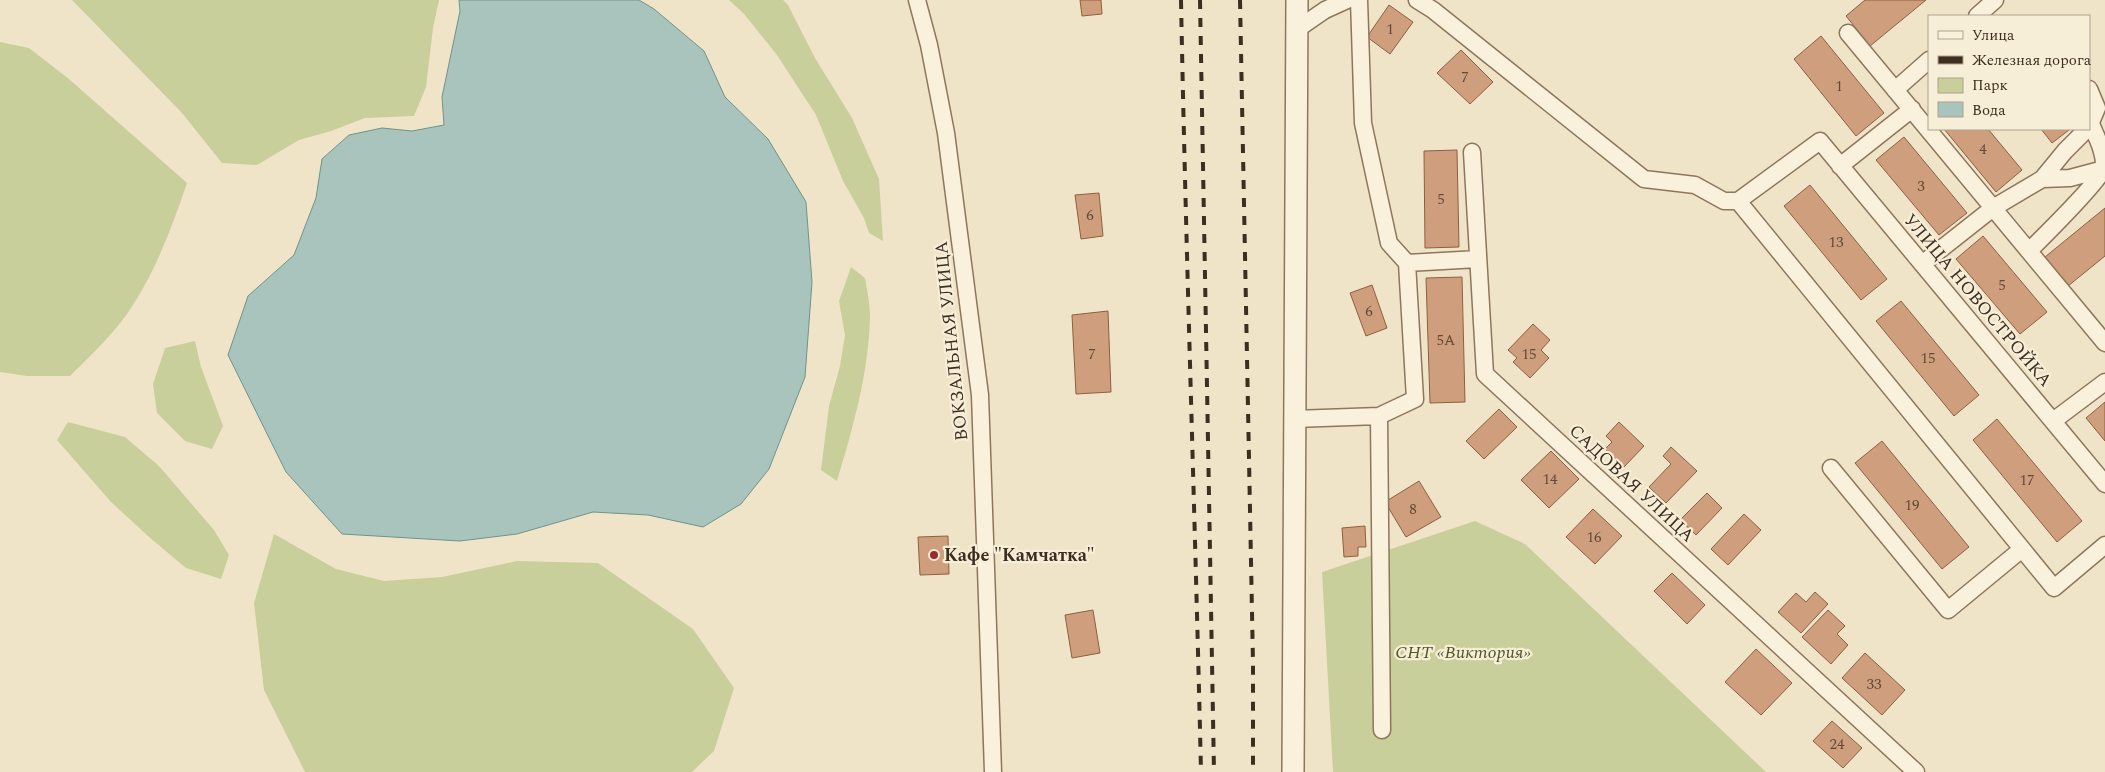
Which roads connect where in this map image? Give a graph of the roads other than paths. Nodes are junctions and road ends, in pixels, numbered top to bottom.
1 (917, 0) edge
2 (1297, 0) edge
3 (1348, 0) edge
4 (1360, 0) edge
5 (1417, 0) edge
6 (1995, 0) edge
7 (1978, 15) edge
8 (1296, 30) junction
9 (1848, 33) dead end
10 (1928, 61) edge
11 (1895, 90) junction
12 (2090, 91) edge
13 (1912, 109) junction
14 (2090, 125) edge
15 (1928, 129) edge
16 (2090, 129) edge
17 (1929, 130) edge
18 (2086, 130) edge
19 (1472, 152) dead end
20 (1840, 166) junction
21 (2104, 169) junction
22 (2042, 179) junction
23 (1738, 202) junction
24 (1993, 208) junction
25 (2029, 251) junction
26 (1478, 259) junction
27 (1407, 263) junction
28 (1922, 264) junction
29 (2105, 343) edge
30 (2105, 382) edge
31 (1379, 416) junction
32 (1294, 419) junction
33 (2053, 421) junction
34 (1830, 468) dead end
35 (2105, 484) edge
36 (2105, 545) edge
37 (2022, 549) junction
38 (1382, 730) dead end
39 (993, 772) edge
40 (1293, 772) edge
41 (1916, 772) edge

1 - 39 street, ВОКЗАЛЬНАЯ УЛИЦА
2 - 8 street
3 - 8 street
4 - 27 street
5 - 23 street
6 - 7 street
8 - 32 street
9 - 11 street
10 - 11 street
11 - 13 street
12 - 14 street
13 - 15 street
13 - 20 street
16 - 21 street
17 - 24 street
18 - 22 street
19 - 26 street, САДОВАЯ УЛИЦА
20 - 23 street, УЛИЦА НОВОСТРОЙКА
20 - 28 street, УЛИЦА НОВОСТРОЙКА
21 - 22 street
21 - 25 street
22 - 24 street
23 - 37 street
24 - 25 street
24 - 28 street
25 - 29 street
26 - 27 street
26 - 41 street, САДОВАЯ УЛИЦА
27 - 31 street
28 - 33 street, УЛИЦА НОВОСТРОЙКА
30 - 33 street
31 - 32 street
31 - 38 street
32 - 40 street
33 - 35 street, УЛИЦА НОВОСТРОЙКА
34 - 37 street
36 - 37 street

